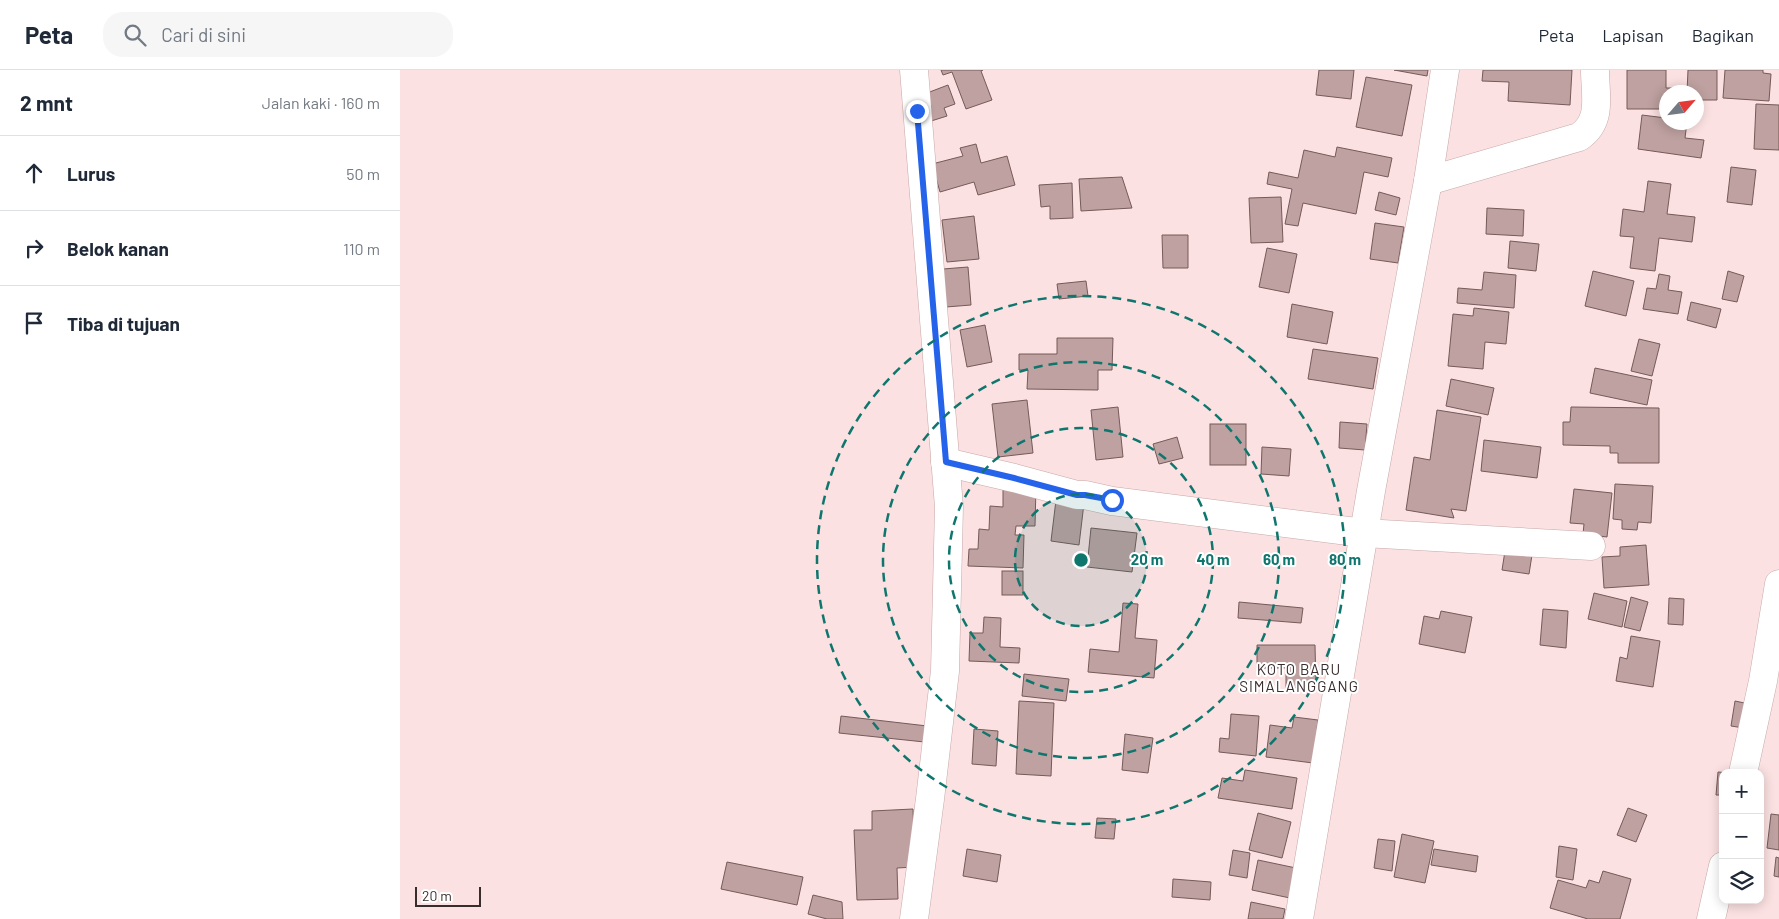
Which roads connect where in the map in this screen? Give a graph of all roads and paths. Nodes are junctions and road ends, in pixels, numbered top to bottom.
1 (914, 70) edge
2 (1445, 70) edge
3 (1595, 70) edge
4 (1428, 180) junction
5 (946, 462) junction
6 (1364, 532) junction
7 (1590, 546) dead end
8 (1779, 584) edge
9 (1744, 769) edge
10 (1719, 884) edge
11 (914, 919) edge
12 (1299, 919) edge
13 (1711, 919) edge

1 - 5 street
2 - 4 street
3 - 4 street
4 - 6 street
5 - 6 street
5 - 11 street
6 - 7 street
6 - 12 street
8 - 9 street
10 - 13 street

